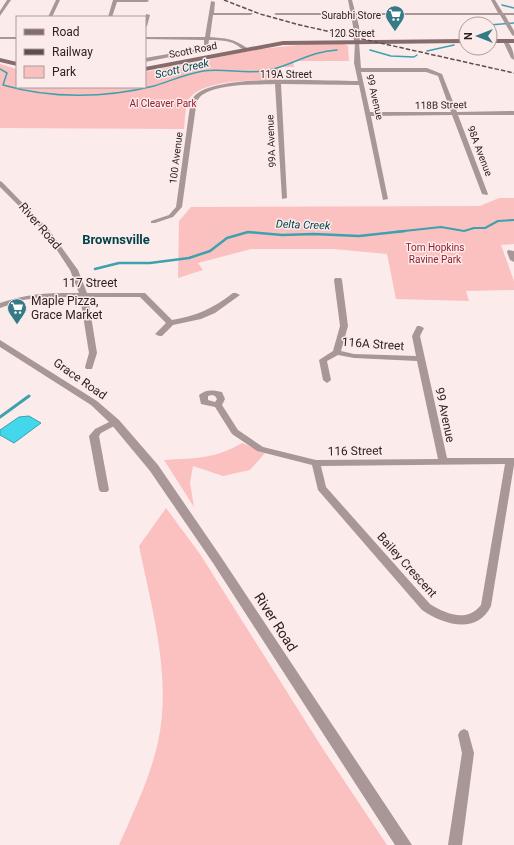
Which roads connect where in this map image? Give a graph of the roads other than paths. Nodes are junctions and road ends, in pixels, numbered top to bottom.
1 (10, 0) edge
2 (58, 0) edge
3 (350, 0) edge
4 (493, 0) edge
5 (116, 1) edge
6 (147, 1) dead end
7 (213, 2) dead end
8 (148, 14) dead end
9 (212, 14) junction
10 (251, 14) dead end
11 (276, 14) dead end
12 (354, 14) junction
13 (501, 14) junction
14 (514, 14) edge
15 (0, 15) edge
16 (50, 16) edge
17 (110, 16) edge
18 (146, 22) edge
19 (514, 35) edge
20 (0, 38) edge
21 (16, 38) edge
22 (146, 38) edge
23 (458, 38) edge
24 (208, 39) junction
25 (357, 40) junction
26 (498, 40) edge
27 (514, 40) edge
28 (498, 41) edge
29 (505, 41) junction
30 (458, 42) edge
31 (243, 47) junction
32 (0, 54) edge
33 (514, 58) edge
34 (16, 59) edge
35 (0, 60) edge
36 (146, 60) edge
37 (16, 64) edge
38 (146, 64) edge
39 (146, 69) edge
40 (358, 70) junction
41 (278, 83) junction
42 (361, 83) junction
43 (211, 89) joint
44 (514, 113) edge
45 (368, 114) junction
46 (455, 114) junction
47 (0, 183) edge
48 (485, 194) dead end
49 (284, 198) dead end
50 (385, 199) dead end
51 (153, 222) dead end
52 (511, 252) dead end
53 (514, 260) edge
54 (338, 280) dead end
55 (236, 295) dead end
56 (84, 296) junction
57 (0, 306) edge
58 (170, 323) junction
59 (420, 328) dead end
60 (159, 334) dead end
61 (0, 343) edge
62 (337, 352) junction
63 (420, 358) junction
64 (89, 367) dead end
65 (327, 380) dead end
66 (218, 405) dead end
67 (115, 422) junction
68 (443, 461) junction
69 (512, 461) edge
70 (316, 463) junction
71 (104, 490) dead end
72 (464, 736) dead end
73 (404, 845) edge
74 (455, 845) edge

1 - 15 street
2 - 16 street
3 - 12 street, 99 Avenue
4 - 13 street
5 - 6 street
5 - 17 street
7 - 9 street
8 - 18 street
9 - 10 street
9 - 24 street
11 - 12 street
12 - 13 street
12 - 25 street, 99 Avenue
13 - 14 street
13 - 19 street
20 - 21 street
22 - 24 street, 120 Street
23 - 25 main road, 120 Street
24 - 31 street, 120 Street
24 - 36 street, Scott Road
25 - 30 main road, 120 Street
25 - 31 main road, 120 Street
25 - 40 street, 99 Avenue
26 - 27 main road
27 - 29 main road
28 - 29 main road
29 - 33 street
31 - 38 main road, Scott Road
31 - 39 main road, Scott Road
32 - 34 main road
35 - 37 main road
40 - 42 street, 99 Avenue
40 - 46 street, 98A Avenue
41 - 42 street, 119A Street
41 - 43 street, 119A Street
41 - 49 street, 99A Avenue
42 - 45 street, 99 Avenue
43 - 51 street, 100 Avenue
44 - 46 street, 118B Street
45 - 46 street, 118B Street
45 - 50 street, 99 Avenue
46 - 48 street, 98A Avenue
47 - 56 street, River Road
52 - 53 street
54 - 62 street
55 - 58 street
56 - 57 street, 117 Street
56 - 58 street, 117 Street
56 - 64 street, River Road
58 - 60 street
59 - 63 street, 99 Avenue
61 - 67 street, Grace Road
62 - 63 street, 116A Street
62 - 65 street, 116A Street
63 - 68 street, 99 Avenue
66 - 70 street, 116 Street
67 - 71 street
67 - 73 street, River Road
68 - 69 street, 116 Street
68 - 70 street, 116 Street
69 - 70 street, Bailey Crescent
72 - 74 street

